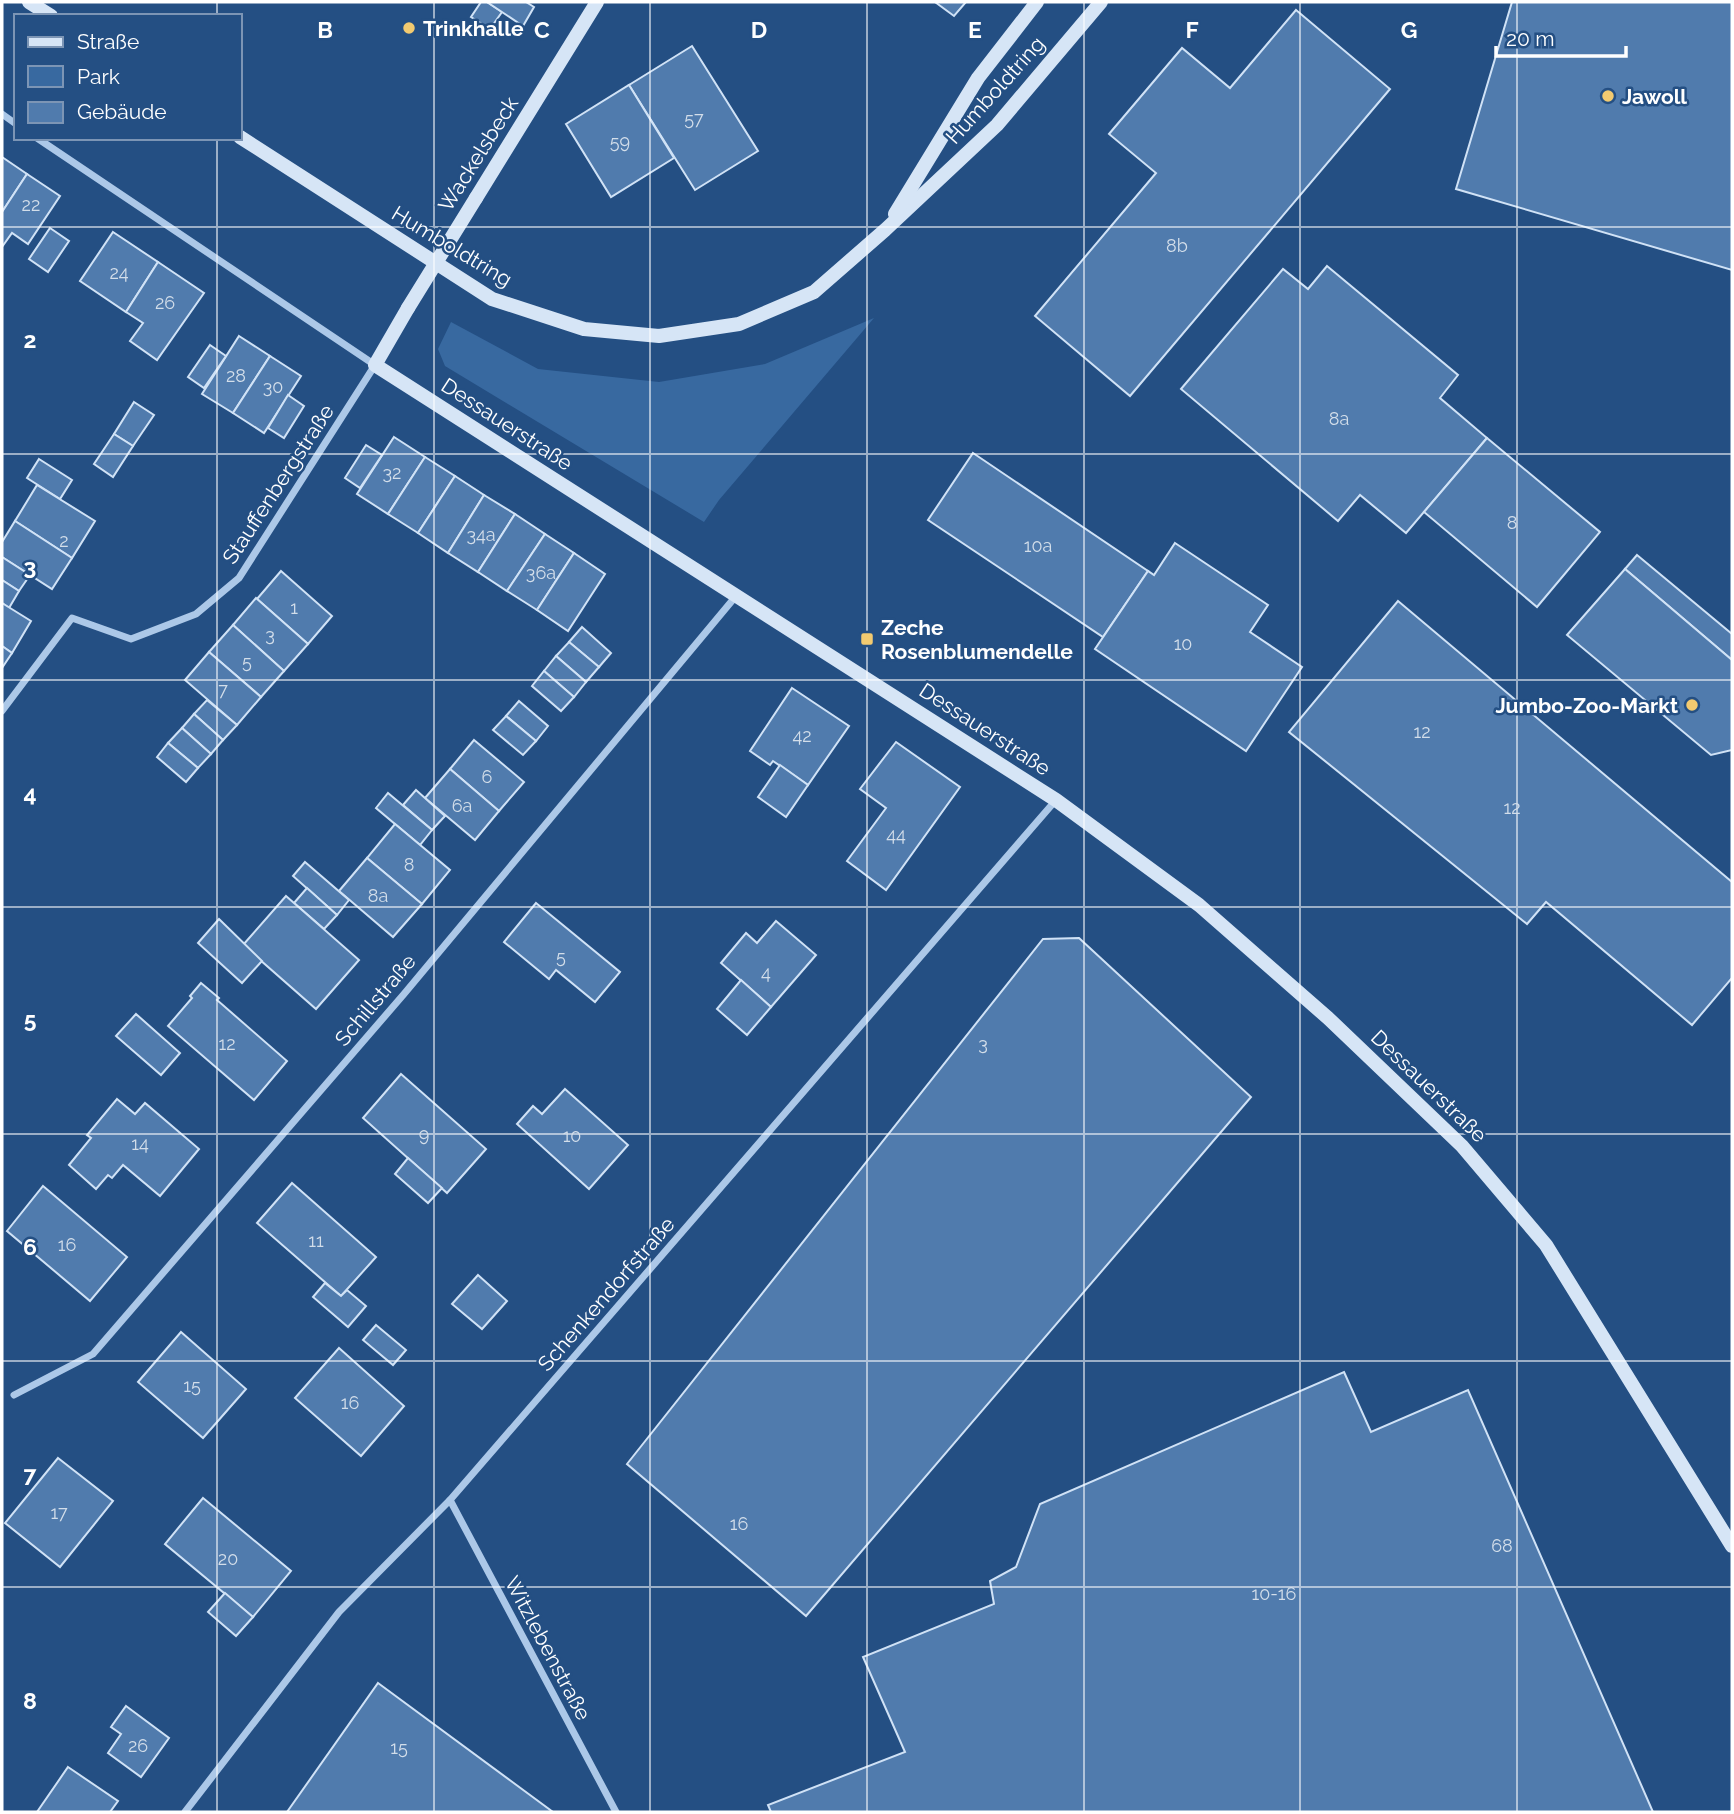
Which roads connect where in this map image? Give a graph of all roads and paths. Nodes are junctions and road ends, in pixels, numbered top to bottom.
1 (29, 2) edge
2 (597, 2) edge
3 (1037, 2) edge
4 (1101, 2) edge
5 (48, 14) edge
6 (242, 138) edge
7 (40, 140) edge
8 (885, 230) junction
9 (375, 365) junction
10 (736, 596) junction
11 (2, 711) edge
12 (1056, 800) junction
13 (14, 1395) dead end
14 (450, 1500) junction
15 (1732, 1546) edge
16 (185, 1812) edge
17 (616, 1812) edge

1 - 5 street
2 - 9 street, Wackelsbeck, bridge
3 - 8 street, Humboldtring
4 - 8 street, Humboldtring
6 - 8 street, Humboldtring
7 - 9 street, Dessauerstraße
9 - 10 street, Dessauerstraße
9 - 11 street, Stauffenbergstraße
10 - 12 street, Dessauerstraße
10 - 13 street, Schillstraße
12 - 14 street, Schenkendorfstraße
12 - 15 street, Dessauerstraße
14 - 16 street, Schenkendorfstraße
14 - 17 street, Witzlebenstraße

